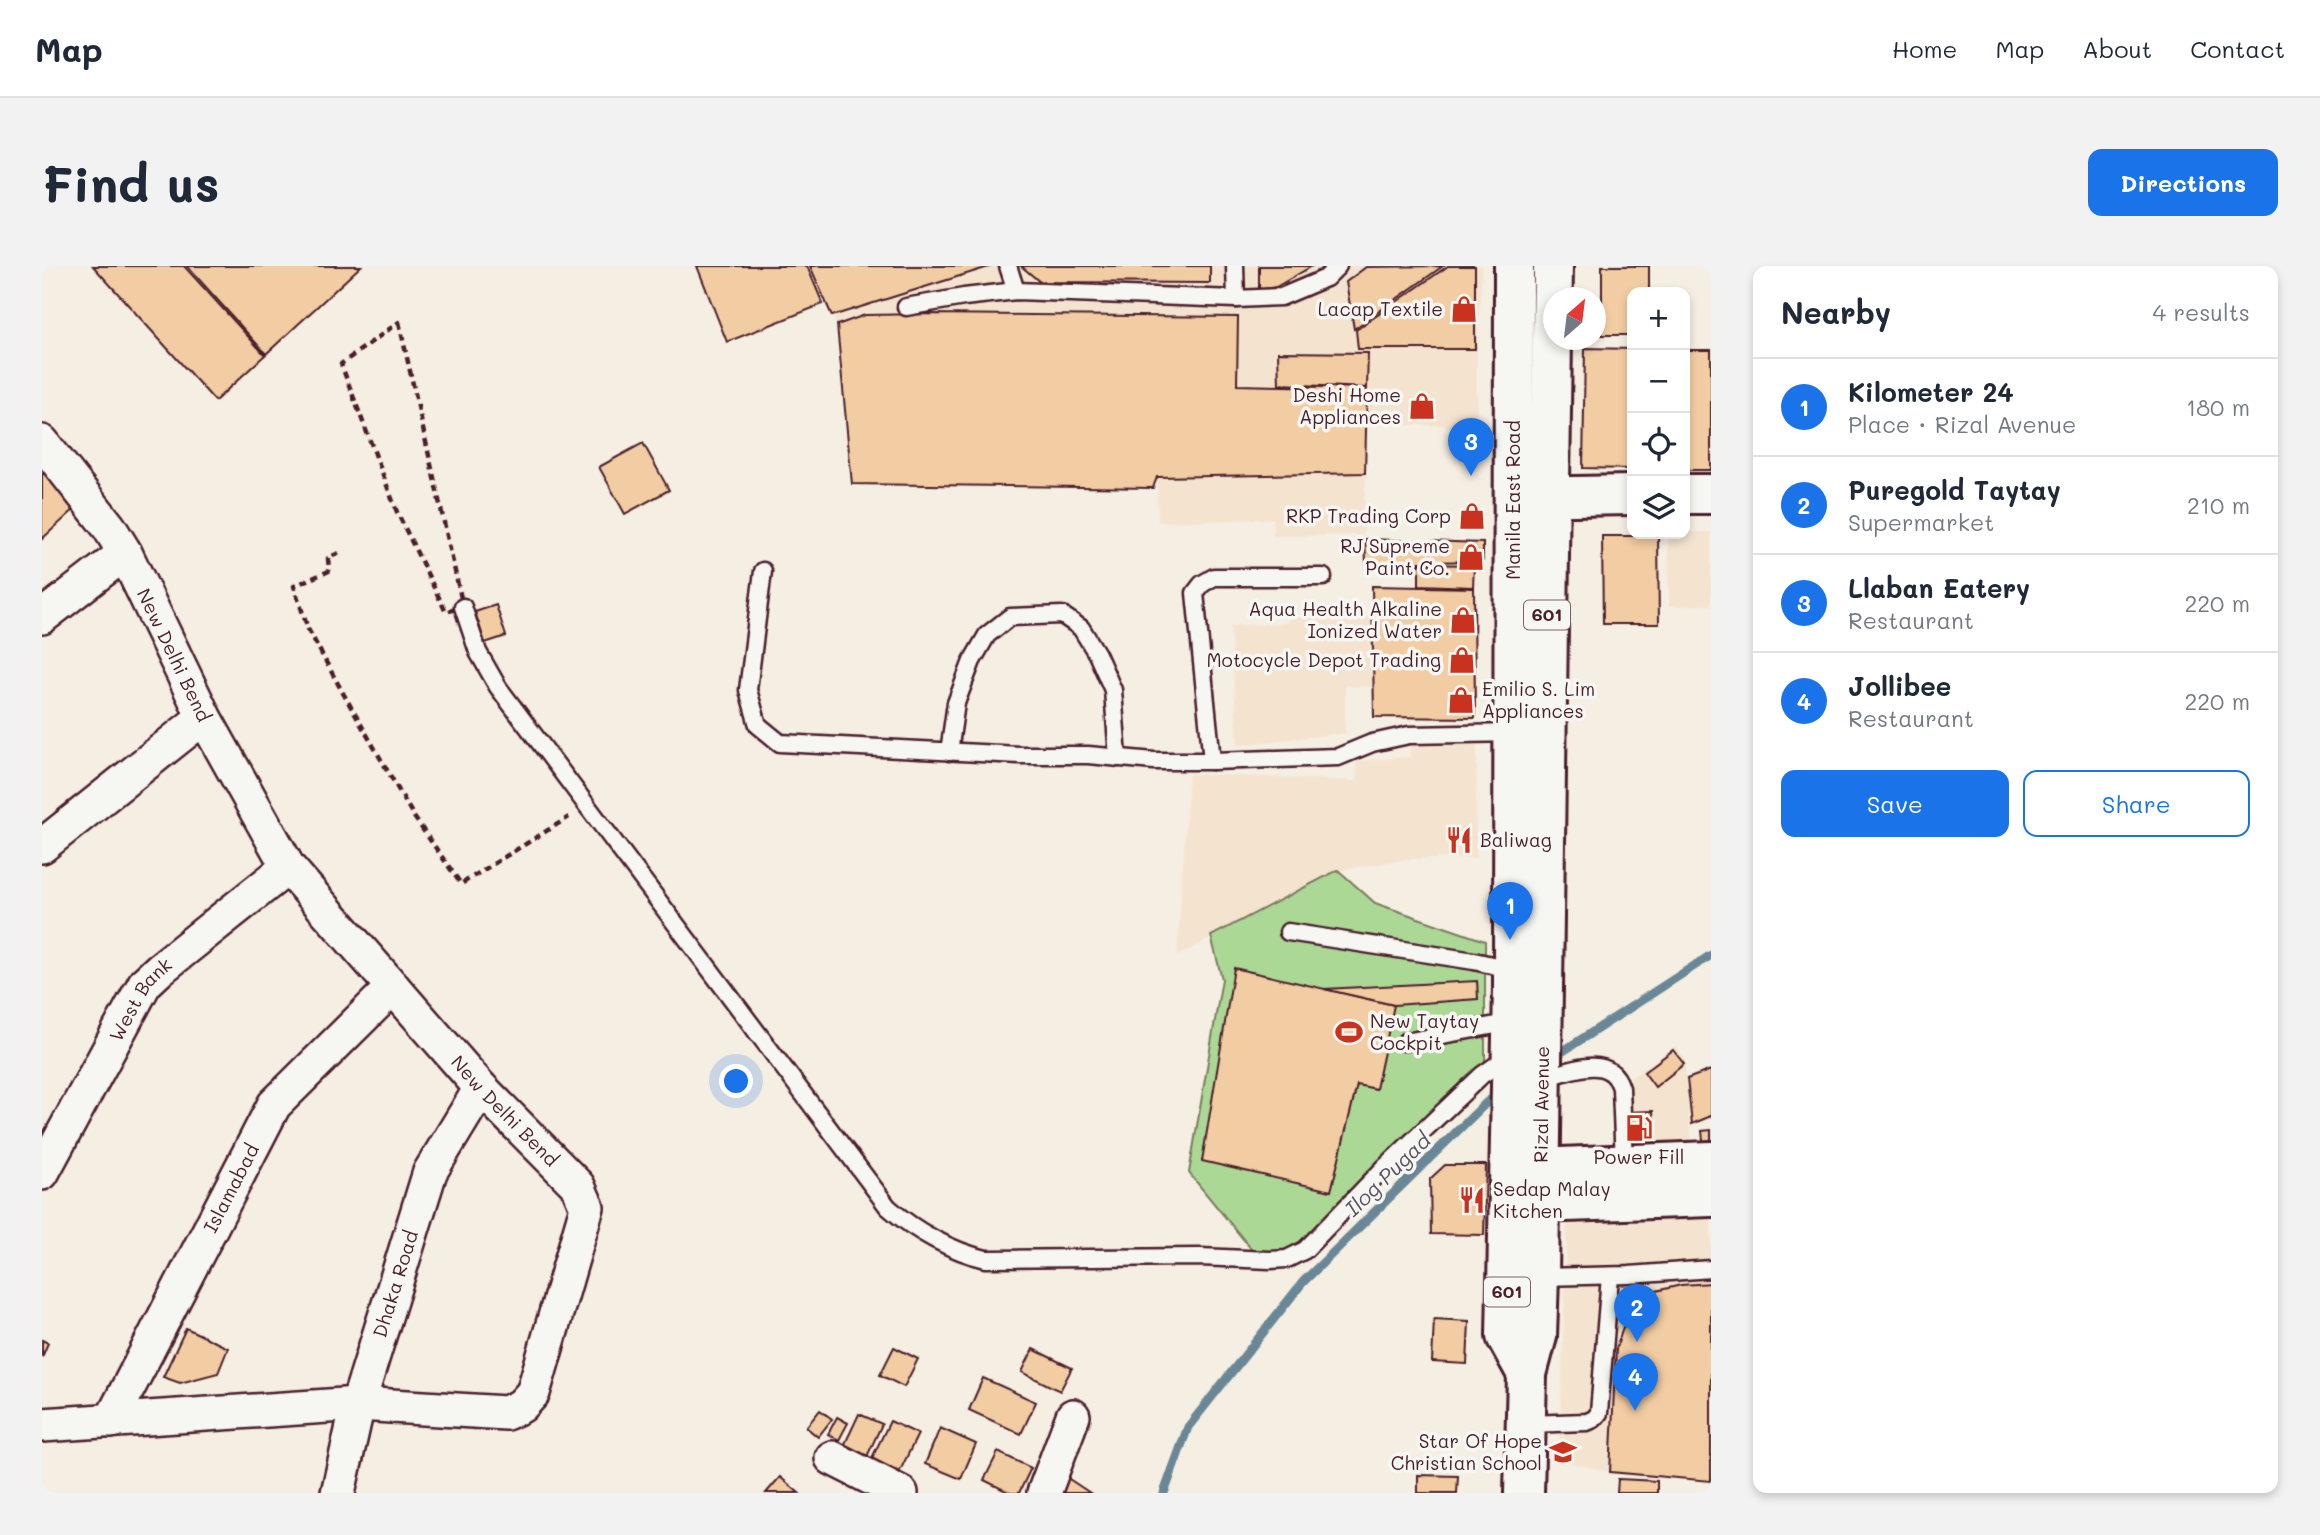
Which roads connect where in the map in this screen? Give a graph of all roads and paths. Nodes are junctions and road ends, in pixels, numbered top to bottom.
1 (1008, 266) edge
2 (1235, 266) edge
3 (1338, 266) edge
4 (1514, 266) edge
5 (1553, 266) edge
6 (1016, 291) junction
7 (1236, 299) junction
8 (906, 307) dead end
9 (42, 442) edge
10 (1711, 494) edge
11 (1627, 495) edge
12 (1690, 495) edge
13 (1530, 496) junction
14 (125, 553) junction
15 (340, 553) dead end
16 (763, 571) dead end
17 (1323, 577) dead end
18 (463, 607) junction
19 (42, 617) edge
20 (204, 717) junction
21 (1530, 733) junction
22 (949, 752) junction
23 (1118, 758) junction
24 (1212, 761) junction
25 (586, 806) junction
26 (42, 846) edge
27 (288, 867) junction
28 (1289, 932) dead end
29 (1528, 970) junction
30 (393, 987) junction
31 (1405, 1042) dead end
32 (1524, 1064) junction
33 (481, 1087) junction
34 (1711, 1161) edge
35 (1624, 1166) junction
36 (42, 1173) edge
37 (1525, 1186) junction
38 (1711, 1197) edge
39 (1711, 1269) edge
40 (1610, 1276) junction
41 (1539, 1277) junction
42 (1527, 1374) junction
43 (358, 1404) junction
44 (1073, 1416) dead end
45 (111, 1421) junction
46 (1525, 1424) junction
47 (42, 1425) edge
48 (832, 1458) dead end
49 (338, 1493) edge
50 (901, 1493) edge
51 (1044, 1493) edge
52 (1524, 1493) edge

1 - 6 lane
2 - 7 lane
3 - 7 lane
4 - 13 main road, Manila East Road / 601
5 - 13 main road, Manila East Road / 601
6 - 7 lane
6 - 8 lane
9 - 14 street, New Delhi Bend
10 - 12 main road
11 - 13 main road
13 - 21 main road, Manila East Road / 601
14 - 19 street
14 - 20 street, New Delhi Bend
15 - 25 path
16 - 22 lane
17 - 24 lane
18 - 18 path
18 - 25 lane
20 - 26 street
20 - 27 street, New Delhi Bend
21 - 24 lane
21 - 29 main road, Rizal Avenue / 601
22 - 23 lane
22 - 23 lane
23 - 24 lane
25 - 32 lane
27 - 30 street, New Delhi Bend
27 - 36 street, West Bank
28 - 29 lane
29 - 32 main road, Rizal Avenue / 601
30 - 33 street, New Delhi Bend
30 - 45 street, Islamabad
31 - 32 lane
32 - 35 lane
32 - 37 main road, Rizal Avenue / 601
33 - 43 street, Dhaka Road
33 - 43 street, New Delhi Bend
34 - 35 main road
35 - 37 main road
37 - 38 main road
37 - 41 main road, Rizal Avenue / 601
37 - 42 main road, Rizal Avenue / 601
39 - 40 lane
40 - 41 lane
40 - 46 lane
41 - 42 main road, Rizal Avenue / 601
42 - 46 main road, 601
43 - 45 street, New Delhi Bend
43 - 49 street, Dhaka Road
44 - 51 street
45 - 47 street, New Delhi Bend
46 - 52 main road, 601
48 - 50 street

